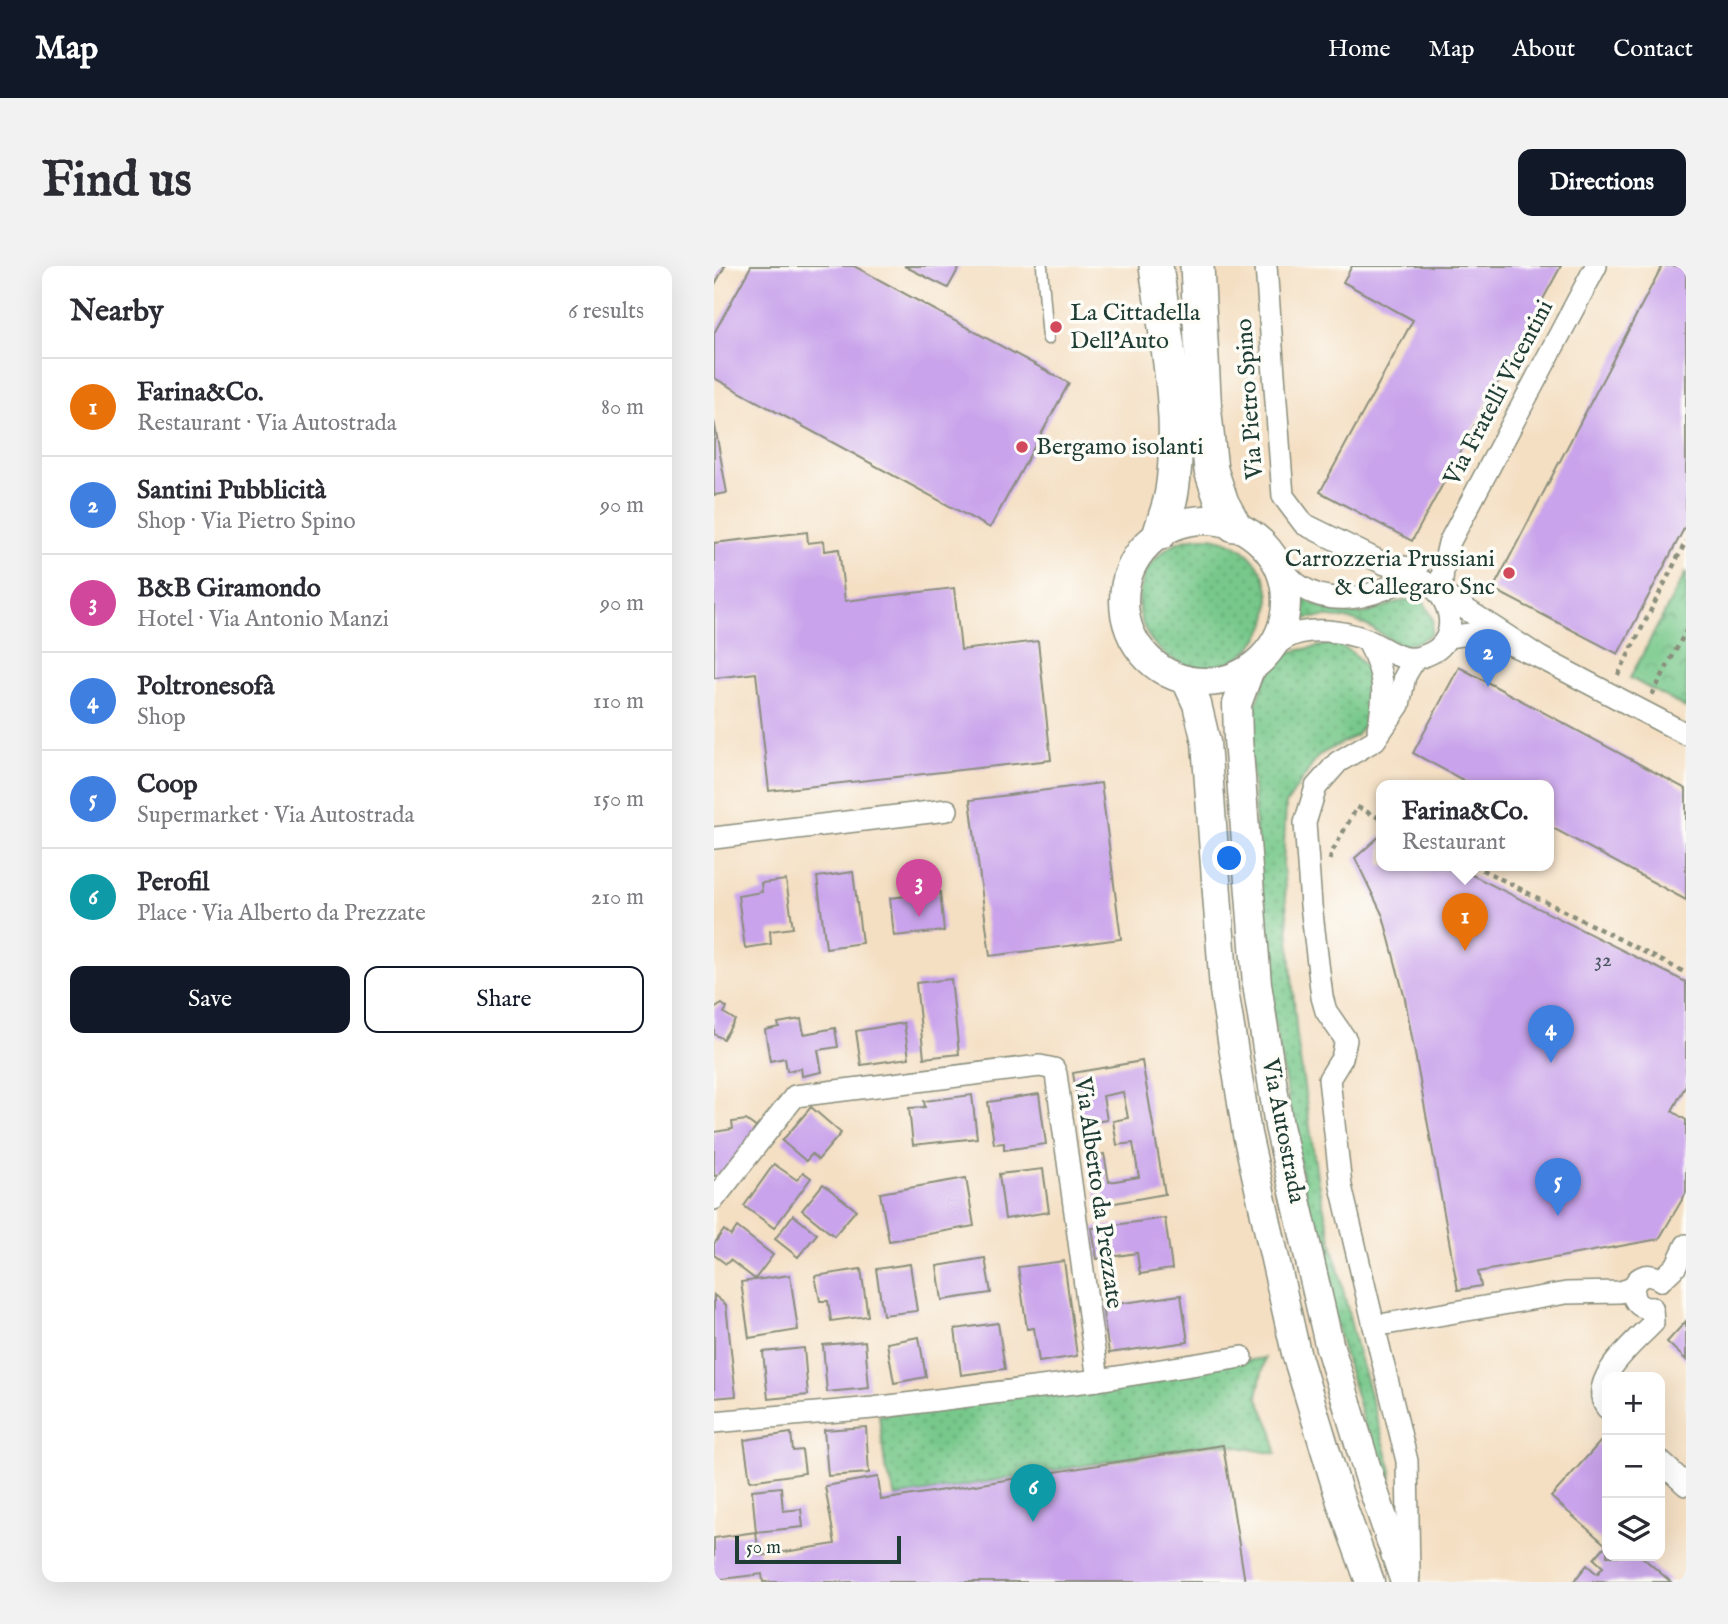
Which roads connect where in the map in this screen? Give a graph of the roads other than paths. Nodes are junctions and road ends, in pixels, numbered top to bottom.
1 (1042, 266) edge
2 (1156, 266) edge
3 (1169, 266) edge
4 (1197, 266) edge
5 (1266, 266) edge
6 (1596, 266) edge
7 (1048, 339) dead end
8 (1172, 384) junction
9 (1234, 525) junction
10 (1160, 533) junction
11 (1449, 543) junction
12 (1277, 564) junction
13 (1409, 575) junction
14 (1441, 593) junction
15 (1447, 637) junction
16 (1367, 640) junction
17 (1270, 649) junction
18 (1541, 658) junction
19 (1415, 659) junction
20 (1250, 669) junction
21 (1186, 680) junction
22 (1686, 734) edge
23 (1375, 740) junction
24 (947, 810) dead end
25 (714, 838) edge
26 (714, 1199) edge
27 (1686, 1245) edge
28 (1661, 1280) junction
29 (1633, 1288) junction
30 (1652, 1308) junction
31 (1374, 1326) junction
32 (1242, 1357) dead end
33 (1608, 1372) edge
34 (1098, 1380) junction
35 (714, 1422) edge
36 (1665, 1466) edge
37 (1686, 1485) edge
38 (1370, 1582) edge
39 (1407, 1582) edge

1 - 7 lane
2 - 8 highway
3 - 8 highway
4 - 9 highway
5 - 13 street, Via Pietro Spino
6 - 11 street, Via Fratelli Vicentini
8 - 10 highway
9 - 10 main road, Via Autostrada
9 - 12 main road, Via Autostrada
10 - 21 main road, Via Autostrada
11 - 13 street
11 - 14 street
12 - 13 street
12 - 17 main road, Via Autostrada
13 - 14 street, Via Pietro Spino
14 - 15 street
14 - 18 street, Via Pietro Spino
15 - 18 street, Via Pietro Spino
15 - 19 street
16 - 17 street
16 - 19 street
16 - 23 street
17 - 20 main road, Via Autostrada
18 - 22 street, Via Pietro Spino
19 - 23 street
20 - 21 main road, Via Autostrada
20 - 39 main road, Via Autostrada
21 - 38 main road, Via Autostrada
23 - 31 street, Via Autostrada
24 - 25 street
26 - 34 street, Via Alberto da Prezzate
27 - 28 street
28 - 29 street
28 - 30 street
29 - 30 street
29 - 31 street
30 - 33 street
31 - 39 street, Via Autostrada
32 - 34 street
34 - 35 street
36 - 37 street

